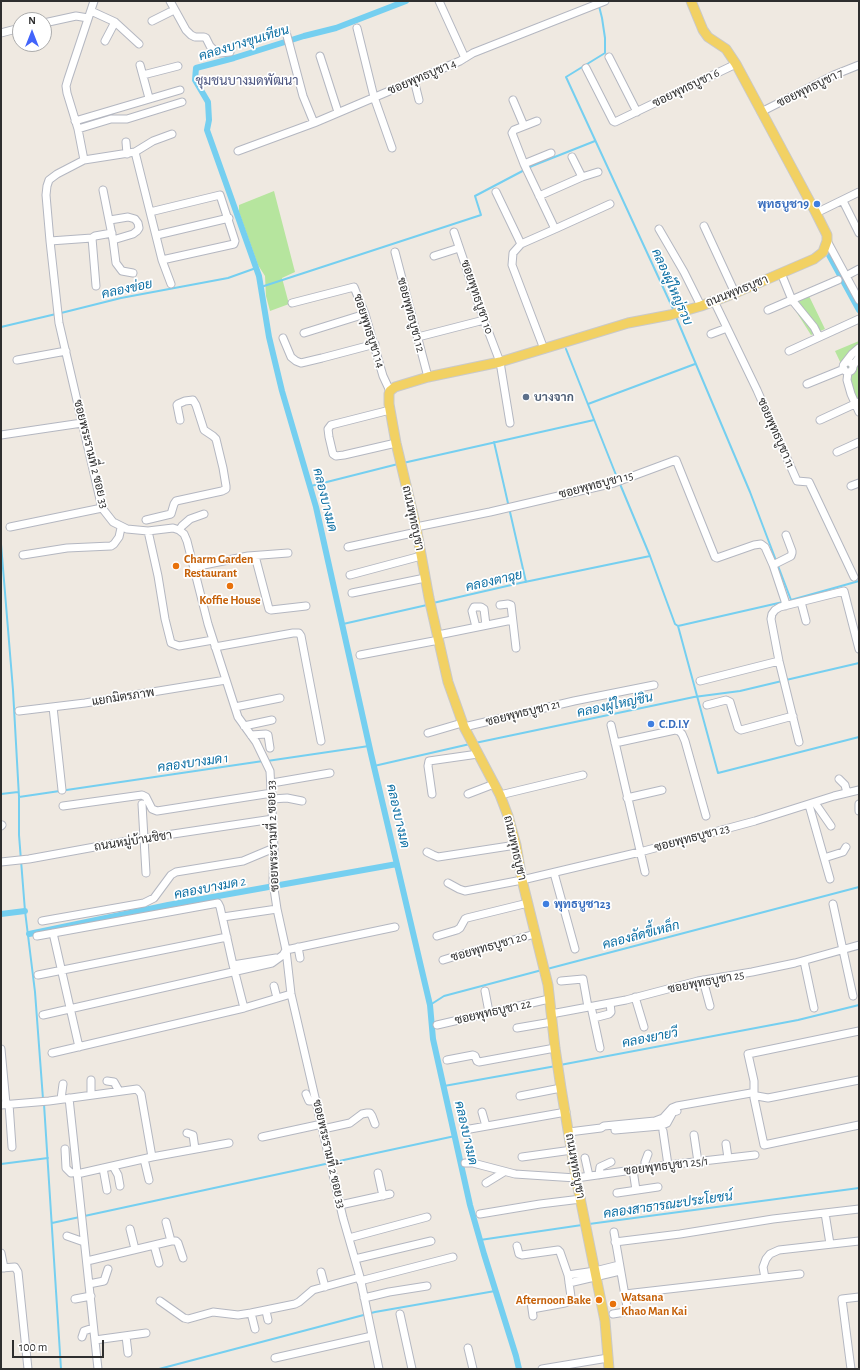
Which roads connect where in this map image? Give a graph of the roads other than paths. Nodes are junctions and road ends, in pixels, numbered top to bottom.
1 (94, 1) edge
2 (170, 1) edge
3 (439, 1) edge
4 (691, 1) edge
5 (601, 2) edge
6 (174, 10) junction
7 (89, 14) junction
8 (52, 21) edge
9 (152, 21) dead end
10 (115, 22) junction
11 (358, 28) dead end
12 (12, 30) edge
13 (1, 32) edge
14 (286, 33) dead end
15 (105, 41) dead end
16 (139, 44) dead end
17 (230, 52) dead end
18 (320, 56) dead end
19 (609, 56) dead end
20 (465, 58) junction
21 (736, 64) junction
22 (140, 65) dead end
23 (859, 65) edge
24 (178, 66) dead end
25 (586, 68) dead end
26 (143, 75) junction
27 (414, 80) junction
28 (180, 90) dead end
29 (374, 97) junction
30 (149, 98) junction
31 (419, 100) dead end
32 (513, 100) dead end
33 (182, 102) dead end
34 (338, 112) junction
35 (637, 112) junction
36 (761, 112) junction
37 (76, 121) junction
38 (537, 121) dead end
39 (314, 124) junction
40 (524, 126) junction
41 (78, 129) junction
42 (172, 134) dead end
43 (126, 142) dead end
44 (392, 148) dead end
45 (238, 151) dead end
46 (135, 152) junction
47 (552, 153) dead end
48 (127, 154) junction
49 (572, 157) dead end
50 (84, 160) junction
51 (524, 164) junction
52 (598, 172) dead end
53 (582, 177) junction
54 (103, 190) dead end
55 (496, 192) dead end
56 (859, 192) edge
57 (539, 196) junction
58 (843, 201) junction
59 (610, 204) dead end
60 (150, 212) junction
61 (816, 213) junction
62 (228, 218) junction
63 (110, 220) junction
64 (704, 226) dead end
65 (555, 228) junction
66 (659, 228) dead end
67 (454, 232) dead end
68 (859, 233) edge
69 (157, 235) junction
70 (113, 236) junction
71 (92, 238) junction
72 (50, 240) junction
73 (827, 241) junction
74 (521, 244) junction
75 (459, 248) junction
76 (395, 252) dead end
77 (434, 256) dead end
78 (162, 260) junction
79 (859, 269) edge
80 (132, 273) dead end
81 (781, 273) junction
82 (846, 276) junction
83 (838, 280) dead end
84 (171, 284) dead end
85 (96, 286) dead end
86 (735, 293) junction
87 (792, 300) junction
88 (859, 300) edge
89 (714, 301) junction
90 (292, 303) dead end
91 (701, 306) junction
92 (768, 310) dead end
93 (365, 314) junction
94 (859, 319) edge
95 (484, 320) junction
96 (727, 328) junction
97 (304, 333) dead end
98 (711, 334) dead end
99 (418, 337) junction
100 (283, 338) dead end
101 (819, 338) junction
102 (374, 344) junction
103 (859, 348) edge
104 (544, 349) junction
105 (66, 351) junction
106 (789, 351) dead end
107 (859, 357) edge
108 (17, 360) dead end
109 (500, 362) junction
110 (848, 368) junction
111 (428, 377) junction
112 (807, 384) dead end
113 (390, 391) junction
114 (857, 403) edge
115 (390, 410) junction
116 (859, 412) edge
117 (180, 420) dead end
118 (820, 420) dead end
119 (79, 423) junction
120 (510, 423) dead end
121 (1, 435) edge
122 (859, 442) edge
123 (396, 443) junction
124 (837, 452) dead end
125 (859, 483) edge
126 (852, 486) dead end
127 (102, 508) junction
128 (170, 514) junction
129 (204, 514) dead end
130 (146, 520) dead end
131 (10, 527) dead end
132 (121, 528) junction
133 (176, 529) junction
134 (416, 529) junction
135 (148, 531) junction
136 (786, 535) dead end
137 (348, 547) dead end
138 (288, 553) dead end
139 (24, 555) dead end
140 (255, 556) junction
141 (421, 556) junction
142 (773, 565) junction
143 (194, 567) junction
144 (350, 575) dead end
145 (854, 577) dead end
146 (425, 578) junction
147 (352, 594) dead end
148 (801, 602) junction
149 (500, 605) dead end
150 (306, 606) dead end
151 (785, 606) junction
152 (512, 620) junction
153 (806, 621) dead end
154 (486, 625) junction
155 (476, 627) junction
156 (439, 638) junction
157 (214, 643) junction
158 (516, 648) dead end
159 (859, 649) edge
160 (360, 655) dead end
161 (779, 661) junction
162 (226, 680) junction
163 (700, 681) dead end
164 (654, 685) dead end
165 (280, 698) dead end
166 (707, 705) dead end
167 (53, 707) junction
168 (235, 707) junction
169 (18, 711) dead end
170 (793, 716) junction
171 (272, 720) dead end
172 (463, 725) junction
173 (611, 725) dead end
174 (244, 726) junction
175 (428, 733) dead end
176 (251, 735) junction
177 (321, 741) dead end
178 (799, 742) dead end
179 (615, 743) junction
180 (270, 748) dead end
181 (474, 748) junction
182 (330, 773) dead end
183 (583, 775) dead end
184 (839, 779) dead end
185 (272, 783) junction
186 (494, 784) junction
187 (62, 790) dead end
188 (662, 790) dead end
189 (859, 790) edge
190 (847, 793) junction
191 (432, 794) dead end
192 (468, 794) dead end
193 (500, 794) junction
194 (272, 796) junction
195 (627, 798) junction
196 (302, 801) dead end
197 (142, 804) dead end
198 (812, 804) junction
199 (858, 804) edge
200 (63, 806) dead end
201 (859, 811) edge
202 (706, 816) dead end
203 (273, 819) junction
204 (831, 826) dead end
205 (143, 839) junction
206 (516, 845) junction
207 (846, 847) dead end
208 (274, 848) junction
209 (427, 852) dead end
210 (640, 852) junction
211 (824, 858) junction
212 (1, 862) edge
213 (645, 872) dead end
214 (146, 873) dead end
215 (554, 873) junction
216 (830, 878) dead end
217 (522, 880) junction
218 (448, 884) dead end
219 (528, 903) junction
220 (833, 904) dead end
221 (277, 909) junction
222 (223, 917) junction
223 (42, 921) dead end
224 (395, 927) dead end
225 (53, 933) junction
226 (535, 934) junction
227 (37, 936) dead end
228 (437, 936) dead end
229 (226, 937) junction
230 (859, 945) edge
231 (298, 947) junction
232 (575, 949) dead end
233 (286, 950) junction
234 (842, 950) junction
235 (300, 958) dead end
236 (443, 960) dead end
237 (804, 961) junction
238 (234, 968) junction
239 (61, 970) junction
240 (38, 975) dead end
241 (703, 980) junction
242 (561, 981) dead end
243 (274, 986) dead end
244 (485, 991) dead end
245 (291, 994) junction
246 (853, 996) dead end
247 (635, 997) junction
248 (277, 998) junction
249 (550, 999) junction
250 (610, 1003) junction
251 (710, 1006) dead end
252 (244, 1008) junction
253 (814, 1008) dead end
254 (69, 1010) junction
255 (489, 1012) junction
256 (591, 1012) junction
257 (43, 1015) dead end
258 (552, 1018) junction
259 (437, 1025) dead end
260 (644, 1027) dead end
261 (516, 1028) dead end
262 (859, 1031) edge
263 (79, 1047) junction
264 (555, 1048) junction
265 (600, 1048) dead end
266 (1, 1049) edge
267 (52, 1054) dead end
268 (447, 1060) dead end
269 (91, 1080) dead end
270 (859, 1080) edge
271 (106, 1082) dead end
272 (63, 1084) dead end
273 (561, 1088) junction
274 (119, 1091) junction
275 (306, 1094) dead end
276 (91, 1095) junction
277 (754, 1095) junction
278 (520, 1096) dead end
279 (69, 1098) junction
280 (61, 1099) junction
281 (317, 1101) junction
282 (5, 1104) edge
283 (482, 1112) dead end
284 (566, 1112) junction
285 (375, 1124) dead end
286 (859, 1125) edge
287 (322, 1126) junction
288 (486, 1126) junction
289 (470, 1129) dead end
290 (663, 1131) dead end
291 (569, 1132) junction
292 (187, 1133) dead end
293 (694, 1135) dead end
294 (262, 1137) dead end
295 (229, 1143) dead end
296 (726, 1144) dead end
297 (12, 1147) dead end
298 (65, 1149) dead end
299 (195, 1149) junction
300 (572, 1150) junction
301 (648, 1154) dead end
302 (755, 1155) dead end
303 (152, 1157) junction
304 (522, 1157) dead end
305 (585, 1158) dead end
306 (728, 1158) junction
307 (144, 1159) junction
308 (611, 1162) dead end
309 (698, 1162) junction
310 (465, 1163) dead end
311 (668, 1165) junction
312 (113, 1166) junction
313 (103, 1168) junction
314 (645, 1168) junction
315 (633, 1170) junction
316 (504, 1172) junction
317 (77, 1173) junction
318 (378, 1173) dead end
319 (599, 1175) junction
320 (589, 1176) junction
321 (576, 1178) junction
322 (150, 1180) dead end
323 (486, 1183) dead end
324 (120, 1186) dead end
325 (658, 1187) dead end
326 (107, 1190) dead end
327 (636, 1190) junction
328 (617, 1193) dead end
329 (581, 1199) junction
330 (340, 1205) junction
331 (859, 1209) edge
332 (825, 1213) junction
333 (480, 1214) dead end
334 (427, 1217) dead end
335 (166, 1222) dead end
336 (130, 1229) dead end
337 (614, 1232) dead end
338 (67, 1236) dead end
339 (349, 1238) junction
340 (431, 1240) dead end
341 (171, 1241) junction
342 (859, 1241) edge
343 (84, 1242) junction
344 (615, 1242) junction
345 (830, 1244) junction
346 (154, 1245) junction
347 (517, 1246) dead end
348 (135, 1249) junction
349 (1, 1253) edge
350 (453, 1257) dead end
351 (183, 1258) dead end
352 (355, 1259) junction
353 (87, 1261) junction
354 (159, 1263) dead end
355 (2, 1268) edge
356 (620, 1268) junction
357 (108, 1269) dead end
358 (321, 1272) dead end
359 (595, 1273) junction
360 (568, 1274) junction
361 (800, 1274) dead end
362 (765, 1278) junction
363 (360, 1279) junction
364 (569, 1282) junction
365 (89, 1284) junction
366 (427, 1286) dead end
367 (325, 1287) junction
368 (625, 1294) junction
369 (91, 1296) junction
370 (859, 1297) edge
371 (364, 1298) junction
372 (76, 1299) dead end
373 (160, 1301) dead end
374 (532, 1309) dead end
375 (266, 1311) junction
376 (251, 1313) junction
377 (400, 1314) dead end
378 (613, 1314) dead end
379 (268, 1320) dead end
380 (93, 1328) junction
381 (256, 1329) dead end
382 (146, 1333) dead end
383 (126, 1336) junction
384 (372, 1336) junction
385 (82, 1337) dead end
386 (95, 1340) junction
387 (468, 1348) dead end
388 (128, 1353) dead end
389 (275, 1358) dead end
390 (608, 1358) junction
391 (28, 1369) edge
392 (98, 1369) edge
393 (379, 1369) edge
394 (412, 1369) edge
395 (473, 1369) edge
396 (544, 1369) edge
397 (609, 1369) edge
398 (851, 1369) edge

1 - 7 street
2 - 6 street
3 - 20 street
4 - 21 main road
5 - 20 street, ซอยพุทธบูชา 4
6 - 9 street
6 - 17 street
7 - 8 street
7 - 10 street
7 - 37 street
10 - 15 street
10 - 16 street
11 - 29 street
12 - 13 street
14 - 39 street
18 - 34 street
19 - 35 street
20 - 27 street, ซอยพุทธบูชา 4
21 - 35 street, ซอยพุทธบูชา 6
21 - 36 main road
22 - 26 street
23 - 36 street, ซอยพุทธบูชา 7
24 - 26 street
25 - 35 street, ซอยพุทธบูชา 6
26 - 30 street
27 - 29 street, ซอยพุทธบูชา 4
27 - 31 street
28 - 30 street
29 - 34 street, ซอยพุทธบูชา 4
29 - 44 street
30 - 37 street
32 - 40 street
33 - 41 street
34 - 39 street, ซอยพุทธบูชา 4
36 - 61 main road
37 - 41 street
38 - 40 street
39 - 45 street, ซอยพุทธบูชา 4
40 - 51 street
41 - 50 street
42 - 46 street, ซอยพระรามที่ 2 ซอย 33
43 - 48 street
46 - 48 street, ซอยพระรามที่ 2 ซอย 33
46 - 60 street
47 - 51 street
48 - 50 street, ซอยพระรามที่ 2 ซอย 33
49 - 53 street
50 - 72 street, ซอยพระรามที่ 2 ซอย 33
51 - 57 street
52 - 53 street
53 - 57 street
54 - 63 street
55 - 74 street
56 - 58 street
57 - 65 street
58 - 61 street
58 - 68 street
59 - 65 street
60 - 62 street
60 - 69 street
61 - 73 main road
62 - 69 street
62 - 78 street
63 - 70 street
63 - 70 street
64 - 86 street
65 - 74 street
66 - 91 street
67 - 75 street, ซอยพุทธบูชา 10
69 - 78 street
70 - 71 street
70 - 80 street
71 - 72 street
71 - 85 street
72 - 105 street, ซอยพระรามที่ 2 ซอย 33
73 - 81 main road, ถนนพุทธบูชา
73 - 82 street
74 - 104 street
75 - 77 street
75 - 95 street, ซอยพุทธบูชา 10
76 - 99 street, ซอยพุทธบูชา 12
78 - 84 street
79 - 82 street
81 - 86 main road, ถนนพุทธบูชา
81 - 87 street
82 - 88 street
83 - 87 street
86 - 89 main road, ถนนพุทธบูชา
87 - 92 street
87 - 101 street
89 - 91 main road, ถนนพุทธบูชา
89 - 96 street, ซอยพุทธบูชา 11
90 - 93 street, ซอยพุทธบูชา 14
91 - 104 main road, ถนนพุทธบูชา
93 - 97 street
93 - 102 street, ซอยพุทธบูชา 14
94 - 101 street
95 - 99 street
95 - 109 street, ซอยพุทธบูชา 10
96 - 98 street
96 - 145 street, ซอยพุทธบูชา 11
99 - 111 street, ซอยพุทธบูชา 12
100 - 102 street
101 - 106 street
102 - 113 street, ซอยพุทธบูชา 14
103 - 110 street
104 - 109 main road, ถนนพุทธบูชา
105 - 108 street
105 - 119 street, ซอยพระรามที่ 2 ซอย 33
107 - 110 street
109 - 111 main road, ถนนพุทธบูชา
109 - 120 street, ซอยพุทธบูชา 10
110 - 112 street
110 - 114 street
111 - 113 main road, ถนนพุทธบูชา
113 - 115 main road, ถนนพุทธบูชา
114 - 116 street
114 - 118 street
115 - 123 main road, ถนนพุทธบูชา
115 - 123 street
117 - 128 street
119 - 121 street
119 - 127 street, ซอยพระรามที่ 2 ซอย 33
122 - 124 street
123 - 134 main road, ถนนพุทธบูชา
125 - 126 street
127 - 131 street
127 - 132 street, ซอยพระรามที่ 2 ซอย 33
128 - 130 street
128 - 133 street, ซอยพระรามที่ 2 ซอย 33
129 - 133 street
132 - 135 street
132 - 139 street
133 - 135 street
133 - 143 street, ซอยพระรามที่ 2 ซอย 33
134 - 137 street, ซอยพุทธบูชา 15
134 - 141 main road, ถนนพุทธบูชา
134 - 142 street, ซอยพุทธบูชา 15
135 - 157 street
136 - 142 street
138 - 140 street
140 - 143 street
140 - 150 street
141 - 144 street
141 - 146 main road, ถนนพุทธบูชา
142 - 151 street, ซอยพุทธบูชา 15
143 - 157 street, ซอยพระรามที่ 2 ซอย 33
146 - 147 street
146 - 156 main road, ถนนพุทธบูชา
148 - 151 street
148 - 153 street
148 - 159 street
149 - 152 street
151 - 161 street
152 - 154 street
152 - 158 street
154 - 155 street
154 - 155 street
155 - 156 street
156 - 160 street
156 - 172 main road, ถนนพุทธบูชา
157 - 162 street, ซอยพระรามที่ 2 ซอย 33
157 - 177 street
161 - 163 street
161 - 170 street
162 - 167 street, แยกมิตรภาพ
162 - 168 street, ซอยพระรามที่ 2 ซอย 33
164 - 172 street, ซอยพุทธบูชา 21
165 - 168 street
166 - 170 street
167 - 169 street, แยกมิตรภาพ
167 - 187 street
168 - 174 street, ซอยพระรามที่ 2 ซอย 33
170 - 178 street
171 - 174 street
172 - 175 street, ซอยพุทธบูชา 21
172 - 181 main road, ถนนพุทธบูชา
173 - 179 street
174 - 176 street, ซอยพระรามที่ 2 ซอย 33
176 - 180 street
176 - 185 street, ซอยพระรามที่ 2 ซอย 33
179 - 195 street
179 - 202 street
181 - 186 main road, ถนนพุทธบูชา
181 - 191 street
182 - 185 street
183 - 193 street
184 - 190 street
185 - 194 street, ซอยพระรามที่ 2 ซอย 33
186 - 192 street
186 - 193 main road, ถนนพุทธบูชา
188 - 195 street
189 - 190 street, ซอยพุทธบูชา 23
190 - 198 street, ซอยพุทธบูชา 23
193 - 206 main road, ถนนพุทธบูชา
194 - 196 street
194 - 200 street
194 - 203 street, ซอยพระรามที่ 2 ซอย 33
195 - 210 street
197 - 205 street
198 - 204 street
198 - 210 street, ซอยพุทธบูชา 23
198 - 211 street
199 - 201 street
203 - 205 street, ถนนหมู่บ้านชิชา
203 - 208 street, ซอยพระรามที่ 2 ซอย 33
205 - 212 street, ถนนหมู่บ้านชิชา
205 - 214 street
206 - 209 street
206 - 217 main road, ถนนพุทธบูชา
207 - 211 street
208 - 221 street, ซอยพระรามที่ 2 ซอย 33
208 - 223 street
210 - 213 street
210 - 215 street, ซอยพุทธบูชา 23
211 - 216 street
215 - 217 street, ซอยพุทธบูชา 23
215 - 232 street
217 - 218 street, ซอยพุทธบูชา 23
217 - 219 main road, ถนนพุทธบูชา
219 - 226 main road, ถนนพุทธบูชา
219 - 228 street
220 - 234 street
221 - 222 street
221 - 233 street, ซอยพระรามที่ 2 ซอย 33
222 - 225 street
222 - 229 street
224 - 231 street
225 - 227 street
225 - 239 street
226 - 236 street, ซอยพุทธบูชา 20
226 - 249 main road, ถนนพุทธบูชา
229 - 238 street
229 - 239 street
230 - 234 street, ซอยพุทธบูชา 25
231 - 233 street
231 - 235 street
233 - 238 street
233 - 245 street, ซอยพระรามที่ 2 ซอย 33
234 - 237 street, ซอยพุทธบูชา 25
234 - 246 street
237 - 241 street, ซอยพุทธบูชา 25
237 - 253 street
238 - 252 street
238 - 254 street
239 - 240 street
239 - 254 street
241 - 247 street, ซอยพุทธบูชา 25
241 - 251 street
242 - 256 street
243 - 248 street
244 - 255 street
245 - 248 street
245 - 281 street, ซอยพระรามที่ 2 ซอย 33
247 - 250 street, ซอยพุทธบูชา 25
247 - 260 street
248 - 252 street
249 - 255 street, ซอยพุทธบูชา 22
249 - 258 main road, ถนนพุทธบูชา
250 - 256 street, ซอยพุทธบูชา 25
250 - 256 street
252 - 263 street
254 - 257 street
254 - 263 street
255 - 259 street, ซอยพุทธบูชา 22
256 - 258 street, ซอยพุทธบูชา 25
256 - 265 street
258 - 261 street, ซอยพุทธบูชา 25
258 - 264 main road, ถนนพุทธบูชา
262 - 277 street
263 - 267 street
264 - 268 street
264 - 273 main road, ถนนพุทธบูชา
266 - 282 street
269 - 276 street
270 - 277 street
271 - 274 street
272 - 280 street
273 - 278 street
273 - 284 main road, ถนนพุทธบูชา
274 - 276 street
274 - 303 street
275 - 281 street
276 - 279 street
277 - 286 street
277 - 291 street
279 - 280 street
279 - 317 street
280 - 282 street
281 - 287 street, ซอยพระรามที่ 2 ซอย 33
282 - 297 street
283 - 288 street
284 - 288 street
284 - 291 main road, ถนนพุทธบูชา
285 - 287 street
287 - 294 street
287 - 330 street, ซอยพระรามที่ 2 ซอย 33
288 - 289 street
290 - 311 street
291 - 300 main road, ถนนพุทธบูชา
292 - 299 street
293 - 309 street
295 - 299 street
296 - 306 street
298 - 317 street
299 - 303 street
300 - 304 street
300 - 321 main road, ถนนพุทธบูชา
301 - 314 street
302 - 306 street, ซอยพุทธบูชา 25/1
303 - 307 street
305 - 320 street
306 - 309 street, ซอยพุทธบูชา 25/1
307 - 312 street
307 - 322 street
308 - 319 street
309 - 311 street, ซอยพุทธบูชา 25/1
310 - 316 street, ซอยพุทธบูชา 25/1
311 - 314 street, ซอยพุทธบูชา 25/1
312 - 313 street
312 - 324 street
313 - 317 street
313 - 326 street
314 - 315 street, ซอยพุทธบูชา 25/1
315 - 319 street, ซอยพุทธบูชา 25/1
315 - 327 street
316 - 321 street, ซอยพุทธบูชา 25/1
316 - 323 street
317 - 343 street
318 - 330 street
319 - 320 street, ซอยพุทธบูชา 25/1
320 - 321 street, ซอยพุทธบูชา 25/1
321 - 329 main road, ถนนพุทธบูชา
325 - 327 street
327 - 328 street
329 - 333 street
329 - 359 main road, ถนนพุทธบูชา
330 - 339 street, ซอยพระรามที่ 2 ซอย 33
331 - 332 street
332 - 344 street
332 - 345 street
334 - 339 street
335 - 341 street
336 - 348 street
337 - 344 street
338 - 343 street
339 - 352 street, ซอยพระรามที่ 2 ซอย 33
340 - 352 street
341 - 346 street
341 - 351 street
342 - 345 street
343 - 353 street
344 - 356 street
345 - 362 street
346 - 348 street
346 - 354 street
347 - 360 street
348 - 353 street
349 - 355 street
350 - 363 street
352 - 363 street, ซอยพระรามที่ 2 ซอย 33
353 - 365 street
355 - 391 street
356 - 359 street
356 - 368 street
357 - 365 street
358 - 367 street
359 - 360 street
359 - 364 street
359 - 390 main road, ถนนพุทธบูชา
360 - 364 street
361 - 362 street
362 - 368 street
363 - 367 street
363 - 371 street, ซอยพระรามที่ 2 ซอย 33
364 - 374 street
365 - 369 street
366 - 371 street
367 - 375 street
368 - 378 street
369 - 372 street
369 - 380 street
370 - 398 street
371 - 384 street, ซอยพระรามที่ 2 ซอย 33
373 - 376 street
375 - 376 street
375 - 379 street
376 - 381 street
377 - 394 street
380 - 385 street
380 - 386 street
382 - 383 street
383 - 386 street
383 - 388 street
384 - 389 street
384 - 393 street, ซอยพระรามที่ 2 ซอย 33
386 - 392 street
387 - 395 street
390 - 396 street
390 - 397 main road, ถนนพุทธบูชา

